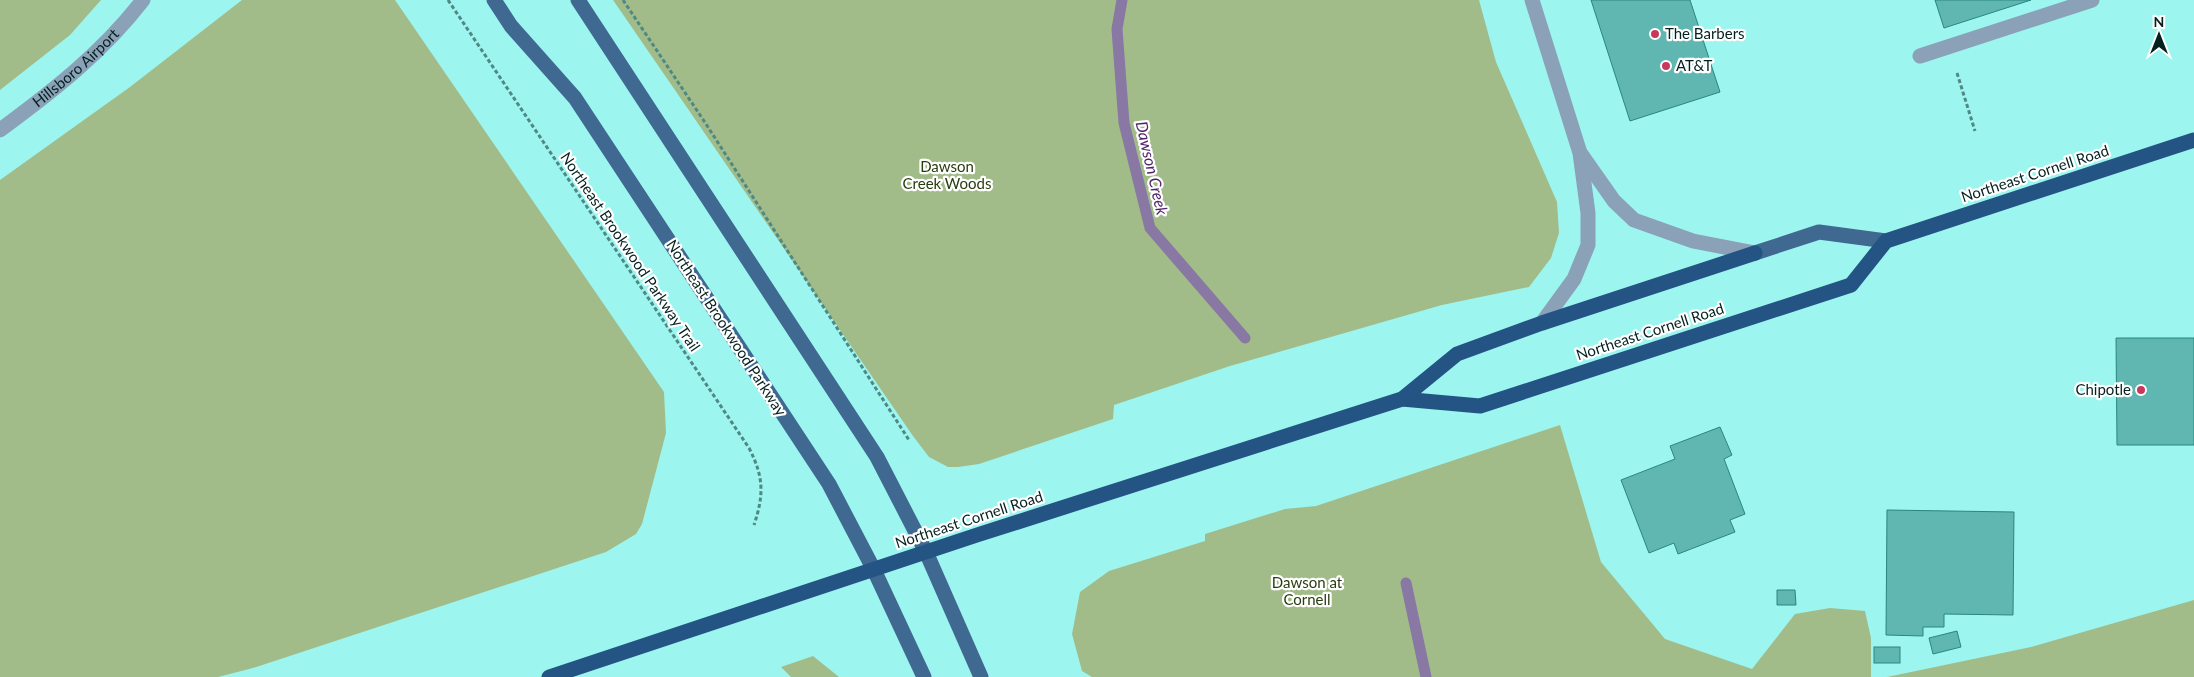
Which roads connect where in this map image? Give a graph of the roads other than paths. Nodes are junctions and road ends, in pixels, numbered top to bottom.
1 (144, 0) edge
2 (494, 0) edge
3 (578, 0) edge
4 (1532, 0) edge
5 (2092, 0) edge
6 (1920, 56) dead end
7 (0, 130) edge
8 (2194, 140) edge
9 (1580, 153) junction
10 (1886, 241) junction
11 (1755, 253) junction
12 (1542, 322) junction
13 (1402, 399) junction
14 (926, 552) junction
15 (874, 570) junction
16 (549, 677) edge
17 (924, 677) edge
18 (980, 677) edge

1 - 7 lane, Hillsboro Airport
2 - 15 main road, Northeast Brookwood Parkway
3 - 14 main road
4 - 9 lane
5 - 6 lane
8 - 10 highway, Northeast Cornell Road
9 - 11 lane
9 - 12 lane
10 - 11 main road, Northeast Cornell Road
10 - 13 highway, Northeast Cornell Road
11 - 12 highway, Northeast Cornell Road
12 - 13 highway, Northeast Cornell Road
13 - 14 highway, Northeast Cornell Road
14 - 15 highway, Northeast Cornell Road
14 - 18 main road
15 - 16 highway, Northeast Cornell Road
15 - 17 main road, Northeast Brookwood Parkway

